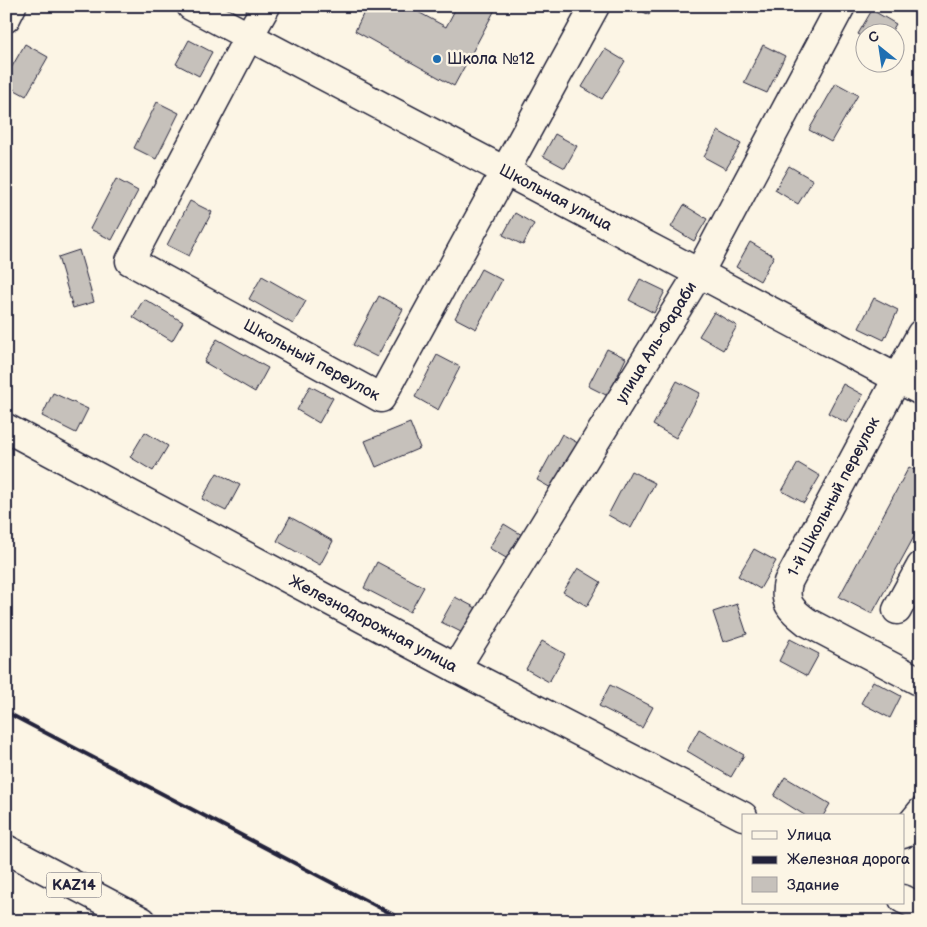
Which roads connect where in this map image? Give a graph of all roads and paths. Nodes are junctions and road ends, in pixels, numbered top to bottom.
1 (12, 6) edge
2 (191, 6) edge
3 (266, 6) edge
4 (595, 6) edge
5 (841, 6) edge
6 (6, 18) edge
7 (249, 36) junction
8 (505, 171) junction
9 (699, 273) junction
10 (921, 334) edge
11 (909, 385) edge
12 (6, 428) edge
13 (921, 566) edge
14 (897, 610) dead end
15 (456, 668) junction
16 (921, 682) edge
17 (921, 812) edge
18 (742, 815) edge
19 (904, 833) edge
20 (6, 849) edge
21 (904, 900) edge
22 (921, 908) edge
23 (142, 921) edge

1 - 6 main road
2 - 7 main road, Школьная улица
3 - 7 main road, Школьный переулок
4 - 8 main road, Школьный переулок
5 - 9 main road, улица Аль-Фараби
7 - 8 main road, Школьная улица
7 - 8 main road, Школьный переулок
8 - 9 main road, Школьная улица
9 - 11 main road, Школьная улица
9 - 15 main road, улица Аль-Фараби
10 - 11 main road, 1-й Школьный переулок
11 - 16 main road, 1-й Школьный переулок
12 - 15 main road, Железнодорожная улица
13 - 14 main road
15 - 18 main road, Железнодорожная улица
17 - 19 main road
20 - 23 main road, KAZ14
21 - 22 main road

